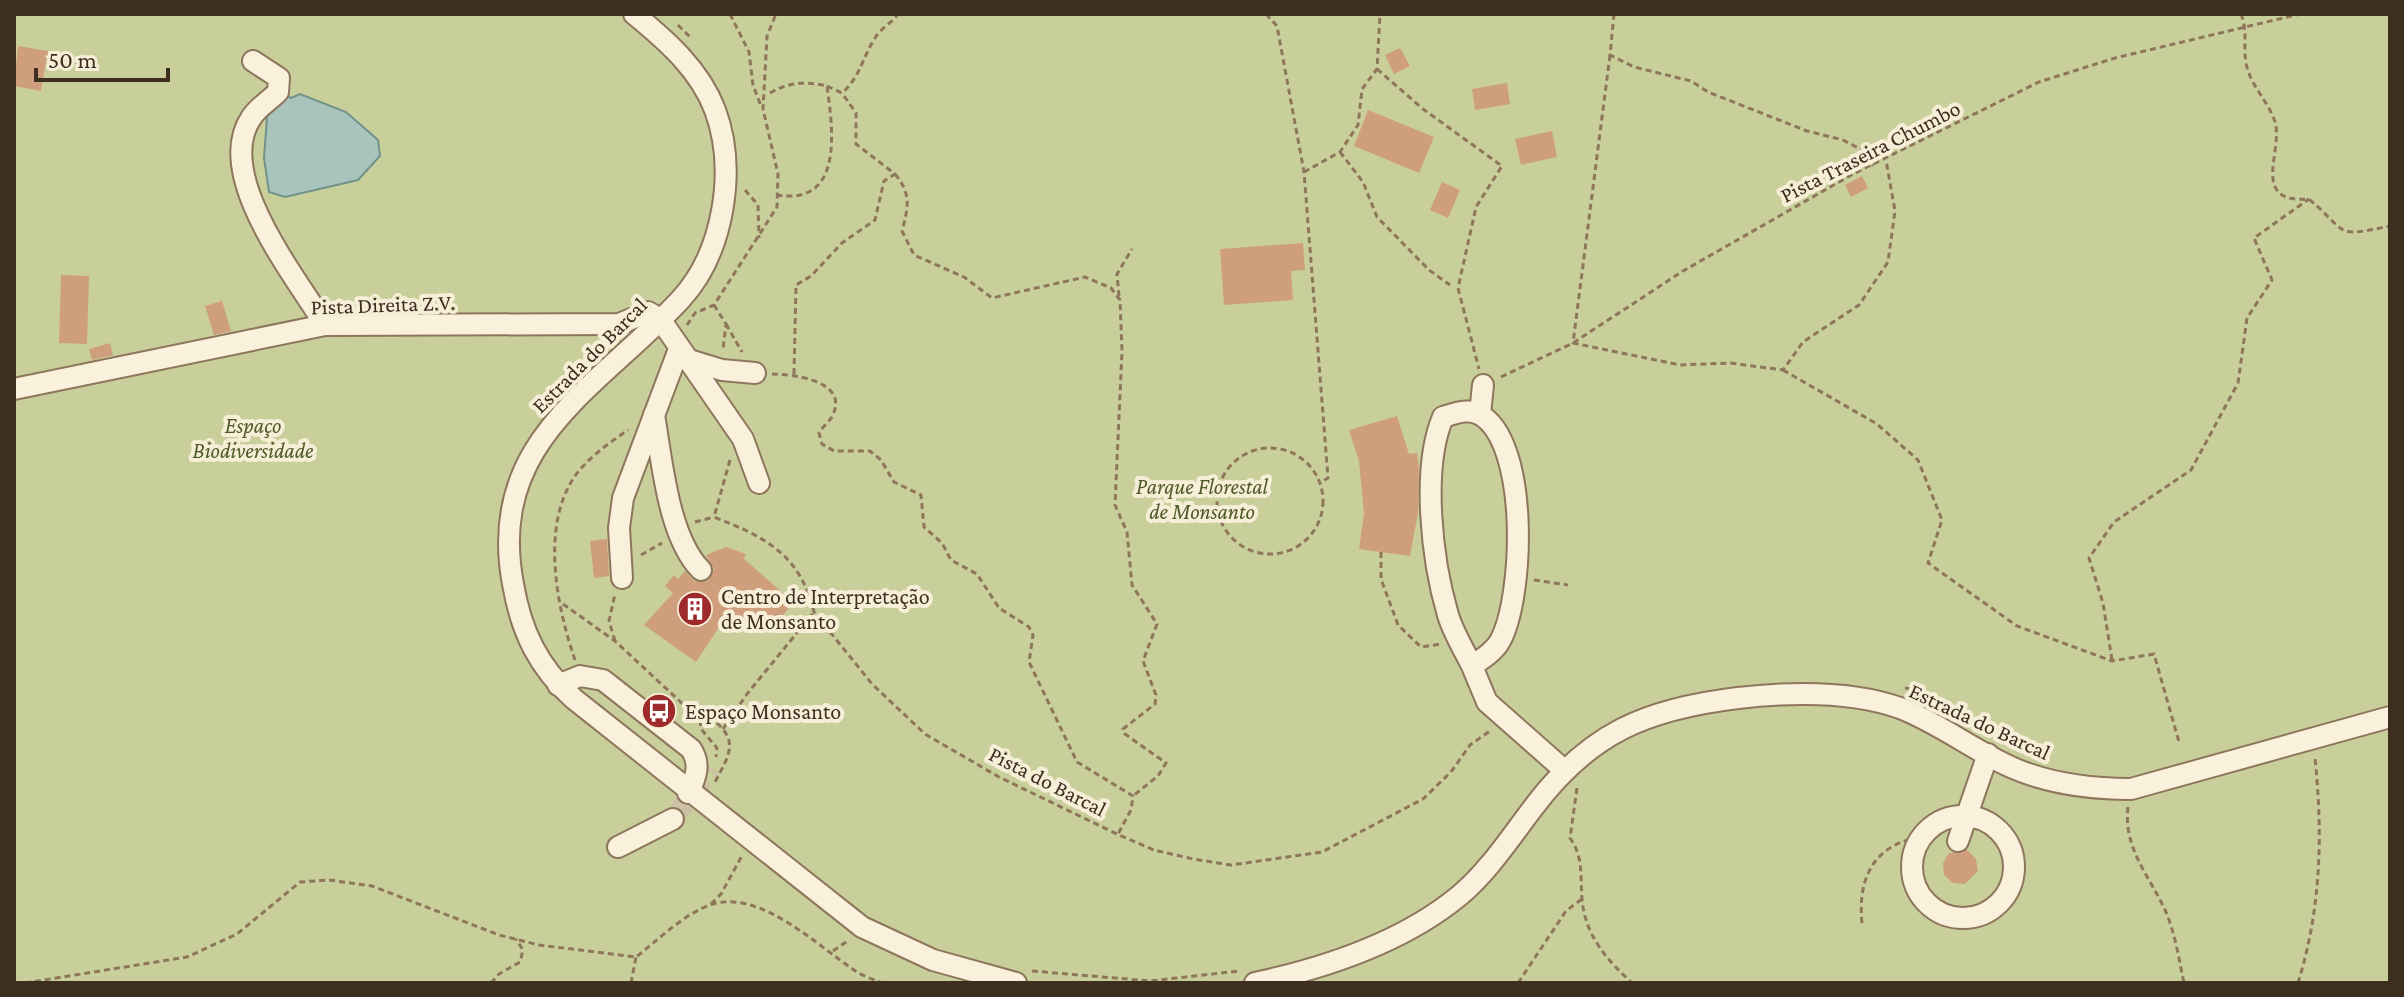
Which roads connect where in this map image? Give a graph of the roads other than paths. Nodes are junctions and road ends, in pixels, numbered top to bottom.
1 (634, 14) edge
2 (253, 61) dead end
3 (660, 319) junction
4 (325, 325) junction
5 (685, 347) junction
6 (759, 373) road end
7 (1483, 385) road end
8 (14, 389) edge
9 (654, 411) junction
10 (1480, 414) junction
11 (759, 483) dead end
12 (701, 570) dead end
13 (622, 578) dead end
14 (1472, 666) junction
15 (558, 685) junction
16 (2390, 717) edge
17 (1988, 754) junction
18 (1564, 770) junction
19 (688, 793) junction
20 (1965, 816) junction
21 (673, 819) tunnel mouth
22 (1958, 841) dead end
23 (618, 847) dead end
24 (1016, 983) edge
25 (1255, 983) edge

1 - 3 street, Estrada do Barcal
2 - 4 street
3 - 4 street, Pista Direita Z.V.
3 - 5 street
3 - 15 street, Estrada do Barcal
4 - 8 street, Pista Direita Z.V.
5 - 6 street
5 - 9 street
5 - 11 street
7 - 10 street
9 - 12 street
9 - 13 street
10 - 14 street
10 - 14 street
14 - 18 street
15 - 19 street, Estrada do Barcal
15 - 19 street
16 - 17 street, Estrada do Barcal
17 - 18 street, Estrada do Barcal
17 - 20 street
18 - 25 street, Estrada do Barcal
19 - 24 street, Estrada do Barcal
20 - 20 street
20 - 22 street
21 - 23 street

